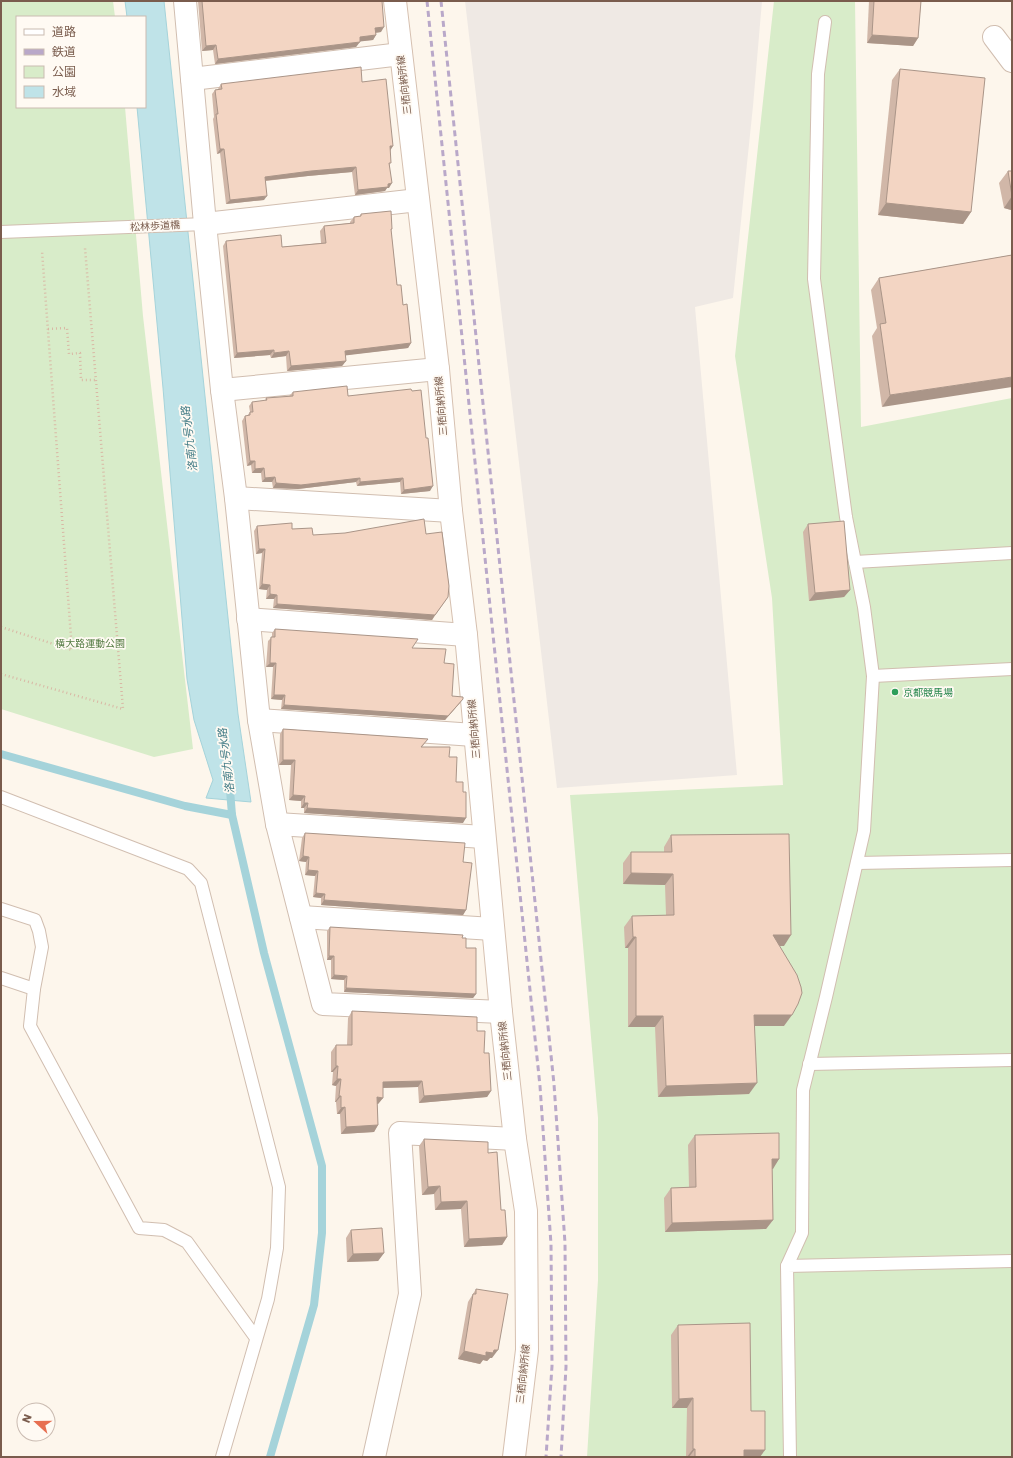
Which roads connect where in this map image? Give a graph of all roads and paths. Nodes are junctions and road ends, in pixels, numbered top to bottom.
1 (184, 1) edge
2 (395, 1) edge
3 (825, 22) dead end
4 (994, 37) dead end
5 (401, 54) junction
6 (1012, 61) edge
7 (192, 79) junction
8 (418, 200) junction
9 (196, 224) junction
10 (83, 229) junction
11 (41, 230) junction
12 (1, 232) edge
13 (48, 330) junction
14 (438, 369) junction
15 (95, 380) junction
16 (222, 390) junction
17 (236, 498) junction
18 (451, 511) junction
19 (1012, 553) edge
20 (855, 562) junction
21 (248, 619) junction
22 (1, 627) edge
23 (466, 635) junction
24 (1012, 670) edge
25 (1, 674) edge
26 (873, 676) junction
27 (259, 720) junction
28 (474, 735) junction
29 (1, 797) edge
30 (277, 824) junction
31 (484, 837) junction
32 (1012, 860) edge
33 (857, 863) junction
34 (1, 908) edge
35 (301, 917) junction
36 (493, 929) junction
37 (1, 978) edge
38 (34, 989) junction
39 (501, 1012) junction
40 (1012, 1060) edge
41 (809, 1064) junction
42 (515, 1139) junction
43 (1012, 1261) edge
44 (787, 1266) junction
45 (256, 1338) junction
46 (222, 1457) edge
47 (374, 1457) edge
48 (514, 1457) edge
49 (790, 1457) edge

1 - 7 street
2 - 5 street, 三栖向納所線
3 - 20 lane
4 - 6 street
5 - 7 street
5 - 8 street, 三栖向納所線
7 - 9 street
8 - 9 street
8 - 14 street, 三栖向納所線
9 - 10 lane, 松林歩道橋
9 - 16 street
10 - 11 lane, 松林歩道橋
10 - 15 path
11 - 12 lane, 松林歩道橋
11 - 13 path
13 - 15 path
13 - 22 path
14 - 16 street
14 - 18 street, 三栖向納所線
15 - 25 path
16 - 17 street
17 - 18 street
17 - 21 street
18 - 23 street, 三栖向納所線
19 - 20 lane
20 - 26 lane
21 - 23 street
21 - 27 street
23 - 28 street, 三栖向納所線
24 - 26 lane
26 - 33 lane
27 - 28 street
27 - 30 street
28 - 31 street, 三栖向納所線
29 - 45 lane
30 - 31 street
30 - 35 street
31 - 36 street, 三栖向納所線
32 - 33 lane
33 - 41 lane
34 - 38 lane
35 - 36 street
35 - 39 street
36 - 39 street, 三栖向納所線
37 - 38 lane
38 - 45 lane
39 - 42 street, 三栖向納所線
40 - 41 lane
41 - 44 lane
42 - 47 street
42 - 48 street, 三栖向納所線
43 - 44 lane
44 - 49 lane
45 - 46 lane

